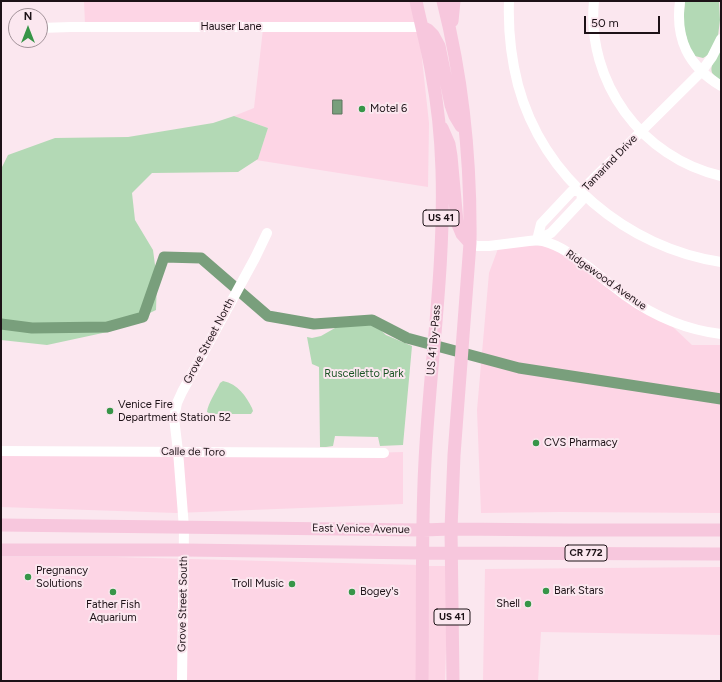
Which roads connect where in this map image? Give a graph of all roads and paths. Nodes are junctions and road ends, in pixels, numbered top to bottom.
1 (416, 1) edge
2 (443, 1) edge
3 (454, 1) edge
4 (509, 1) edge
5 (594, 1) edge
6 (680, 1) edge
7 (422, 27) junction
8 (48, 28) edge
9 (451, 35) junction
10 (721, 40) edge
11 (701, 72) junction
12 (721, 86) edge
13 (438, 121) junction
14 (641, 132) junction
15 (465, 133) junction
16 (721, 176) edge
17 (581, 191) junction
18 (267, 233) dead end
19 (537, 240) junction
20 (470, 243) junction
21 (721, 262) edge
22 (721, 334) edge
23 (1, 451) edge
24 (178, 451) junction
25 (384, 453) dead end
26 (1, 526) edge
27 (184, 528) junction
28 (451, 528) junction
29 (423, 530) junction
30 (721, 530) edge
31 (1, 550) edge
32 (184, 550) junction
33 (423, 553) junction
34 (451, 553) junction
35 (721, 554) edge
36 (182, 681) edge
37 (422, 681) edge
38 (453, 681) edge

1 - 7 main road, US 41 By-Pass / US 41
2 - 9 main road, US 41
3 - 9 main road
4 - 17 street
5 - 14 street
6 - 11 street
7 - 8 street, Hauser Lane
7 - 13 main road, US 41 By-Pass / US 41
7 - 15 main road
9 - 15 main road, US 41
10 - 11 street, Tamarind Drive
11 - 12 street
11 - 14 street, Tamarind Drive
13 - 20 main road
13 - 29 main road, US 41 By-Pass / US 41
14 - 16 street
14 - 17 street, Tamarind Drive
15 - 20 main road, US 41
17 - 19 street, Tamarind Drive
17 - 21 street
18 - 24 street, Grove Street North
19 - 20 street, Tamarind Drive
19 - 22 street, Ridgewood Avenue
20 - 28 main road, US 41
23 - 24 street, Calle de Toro
24 - 25 street, Calle de Toro
24 - 27 street, Grove Street North
26 - 27 main road, East Venice Avenue
27 - 29 main road, East Venice Avenue
27 - 32 street, Grove Street South
28 - 29 main road, East Venice Avenue / CR 772
28 - 30 main road, East Venice Avenue / CR 772
28 - 34 main road, US 41
29 - 33 main road, US 41 By-Pass / US 41
31 - 32 main road, East Venice Avenue
32 - 33 main road, East Venice Avenue
32 - 36 street, Grove Street South
33 - 34 main road, East Venice Avenue / CR 772
33 - 37 main road, US 41 By-Pass / US 41
34 - 35 main road, East Venice Avenue / CR 772
34 - 38 main road, US 41

